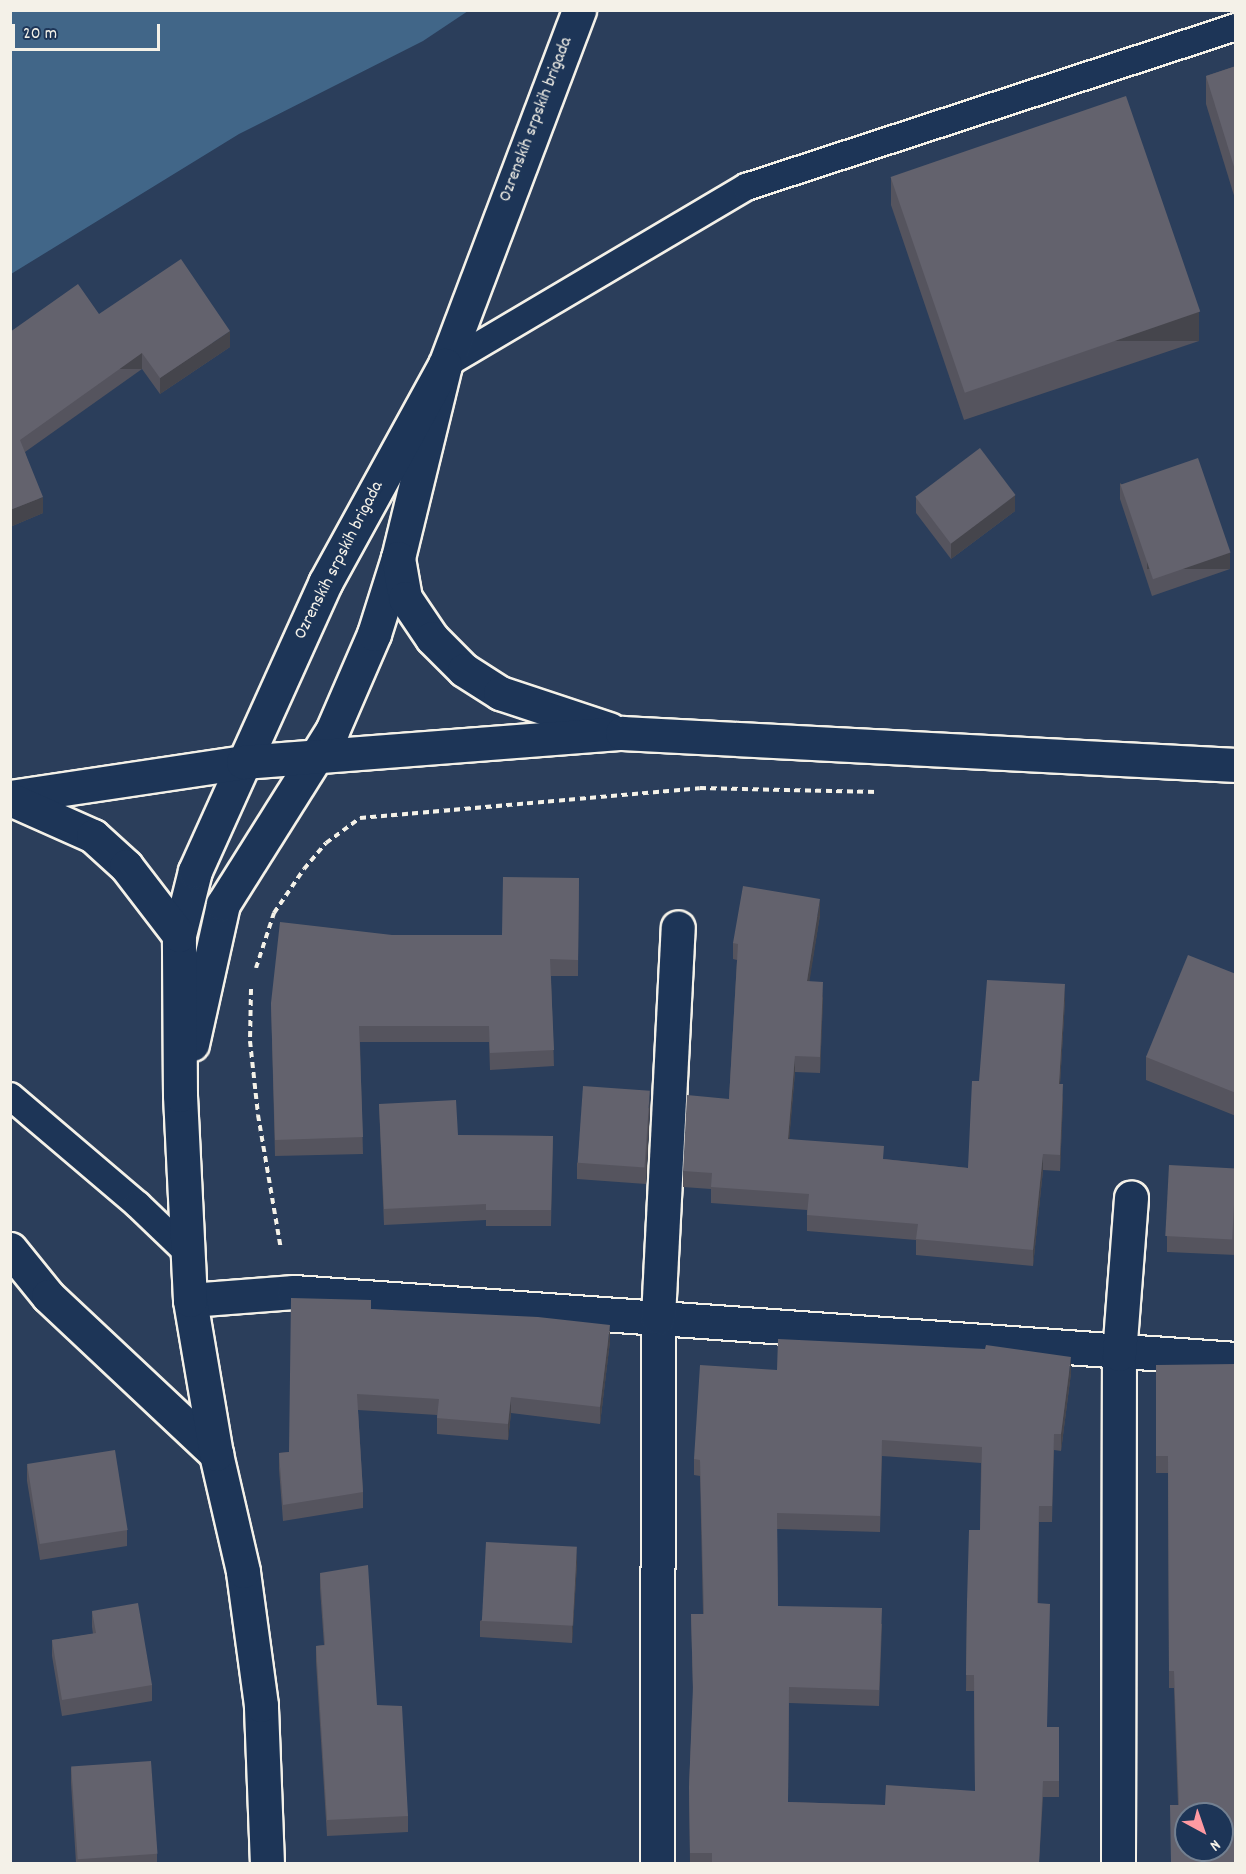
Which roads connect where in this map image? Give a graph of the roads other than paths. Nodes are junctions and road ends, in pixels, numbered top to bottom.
1 (579, 10) edge
2 (1236, 27) edge
3 (445, 365) junction
4 (398, 558) junction
5 (622, 733) junction
6 (316, 755) junction
7 (243, 762) junction
8 (1236, 765) edge
9 (10, 798) edge
10 (678, 928) dead end
11 (179, 935) junction
12 (180, 1095) junction
13 (10, 1096) edge
14 (1131, 1197) dead end
15 (10, 1249) edge
16 (188, 1252) junction
17 (190, 1300) junction
18 (658, 1317) junction
19 (1119, 1354) junction
20 (1236, 1359) edge
21 (216, 1455) junction
22 (267, 1863) edge
23 (657, 1863) edge
24 (1118, 1863) edge

1 - 3 main road, Ozrenskih srpskih brigada
2 - 3 lane
3 - 4 main road, Ozrenskih srpskih brigada
3 - 7 main road, Ozrenskih srpskih brigada
4 - 5 main road
4 - 6 main road, Ozrenskih srpskih brigada
5 - 6 main road
5 - 8 main road
6 - 7 main road
6 - 12 main road, Ozrenskih srpskih brigada
7 - 9 main road
7 - 11 main road, Ozrenskih srpskih brigada
9 - 11 main road
10 - 18 main road
11 - 12 main road, Ozrenskih srpskih brigada
12 - 16 main road
13 - 16 lane
14 - 19 main road
15 - 21 main road
16 - 17 main road
17 - 18 main road
17 - 21 main road
18 - 19 main road
18 - 23 main road
19 - 20 main road
19 - 24 main road
21 - 22 main road

